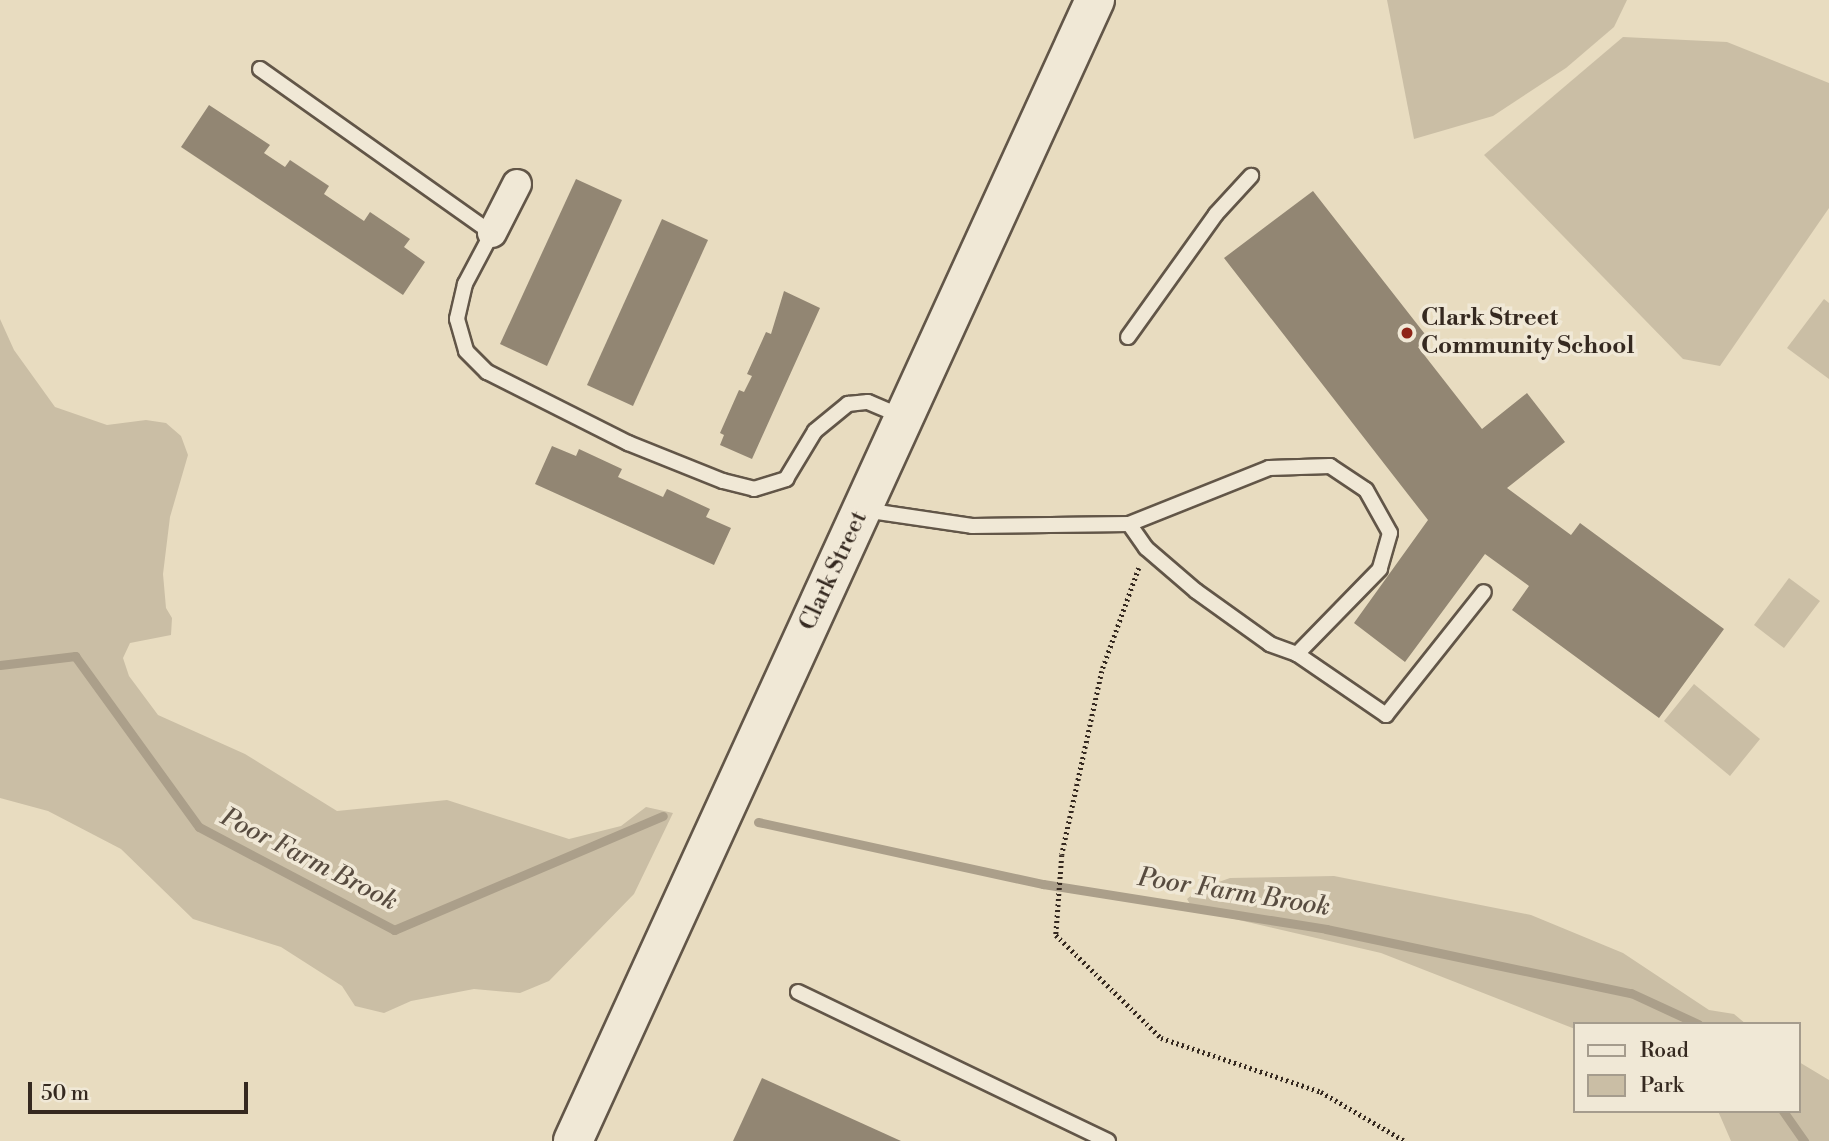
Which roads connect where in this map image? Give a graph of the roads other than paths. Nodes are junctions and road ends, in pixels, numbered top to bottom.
1 (1095, 0) edge
2 (260, 69) dead end
3 (1251, 176) dead end
4 (517, 184) dead end
5 (492, 233) junction
6 (1128, 337) dead end
7 (904, 418) junction
8 (863, 509) junction
9 (1129, 524) junction
10 (1484, 592) dead end
11 (1297, 654) junction
12 (798, 992) dead end
13 (573, 1141) edge
14 (1108, 1141) edge

1 - 7 street, Clark Street
2 - 5 lane
3 - 6 lane
4 - 5 street
5 - 7 lane
7 - 8 street, Clark Street
8 - 9 lane
8 - 13 street, Clark Street
9 - 11 lane
9 - 11 lane
10 - 11 lane
12 - 14 lane

